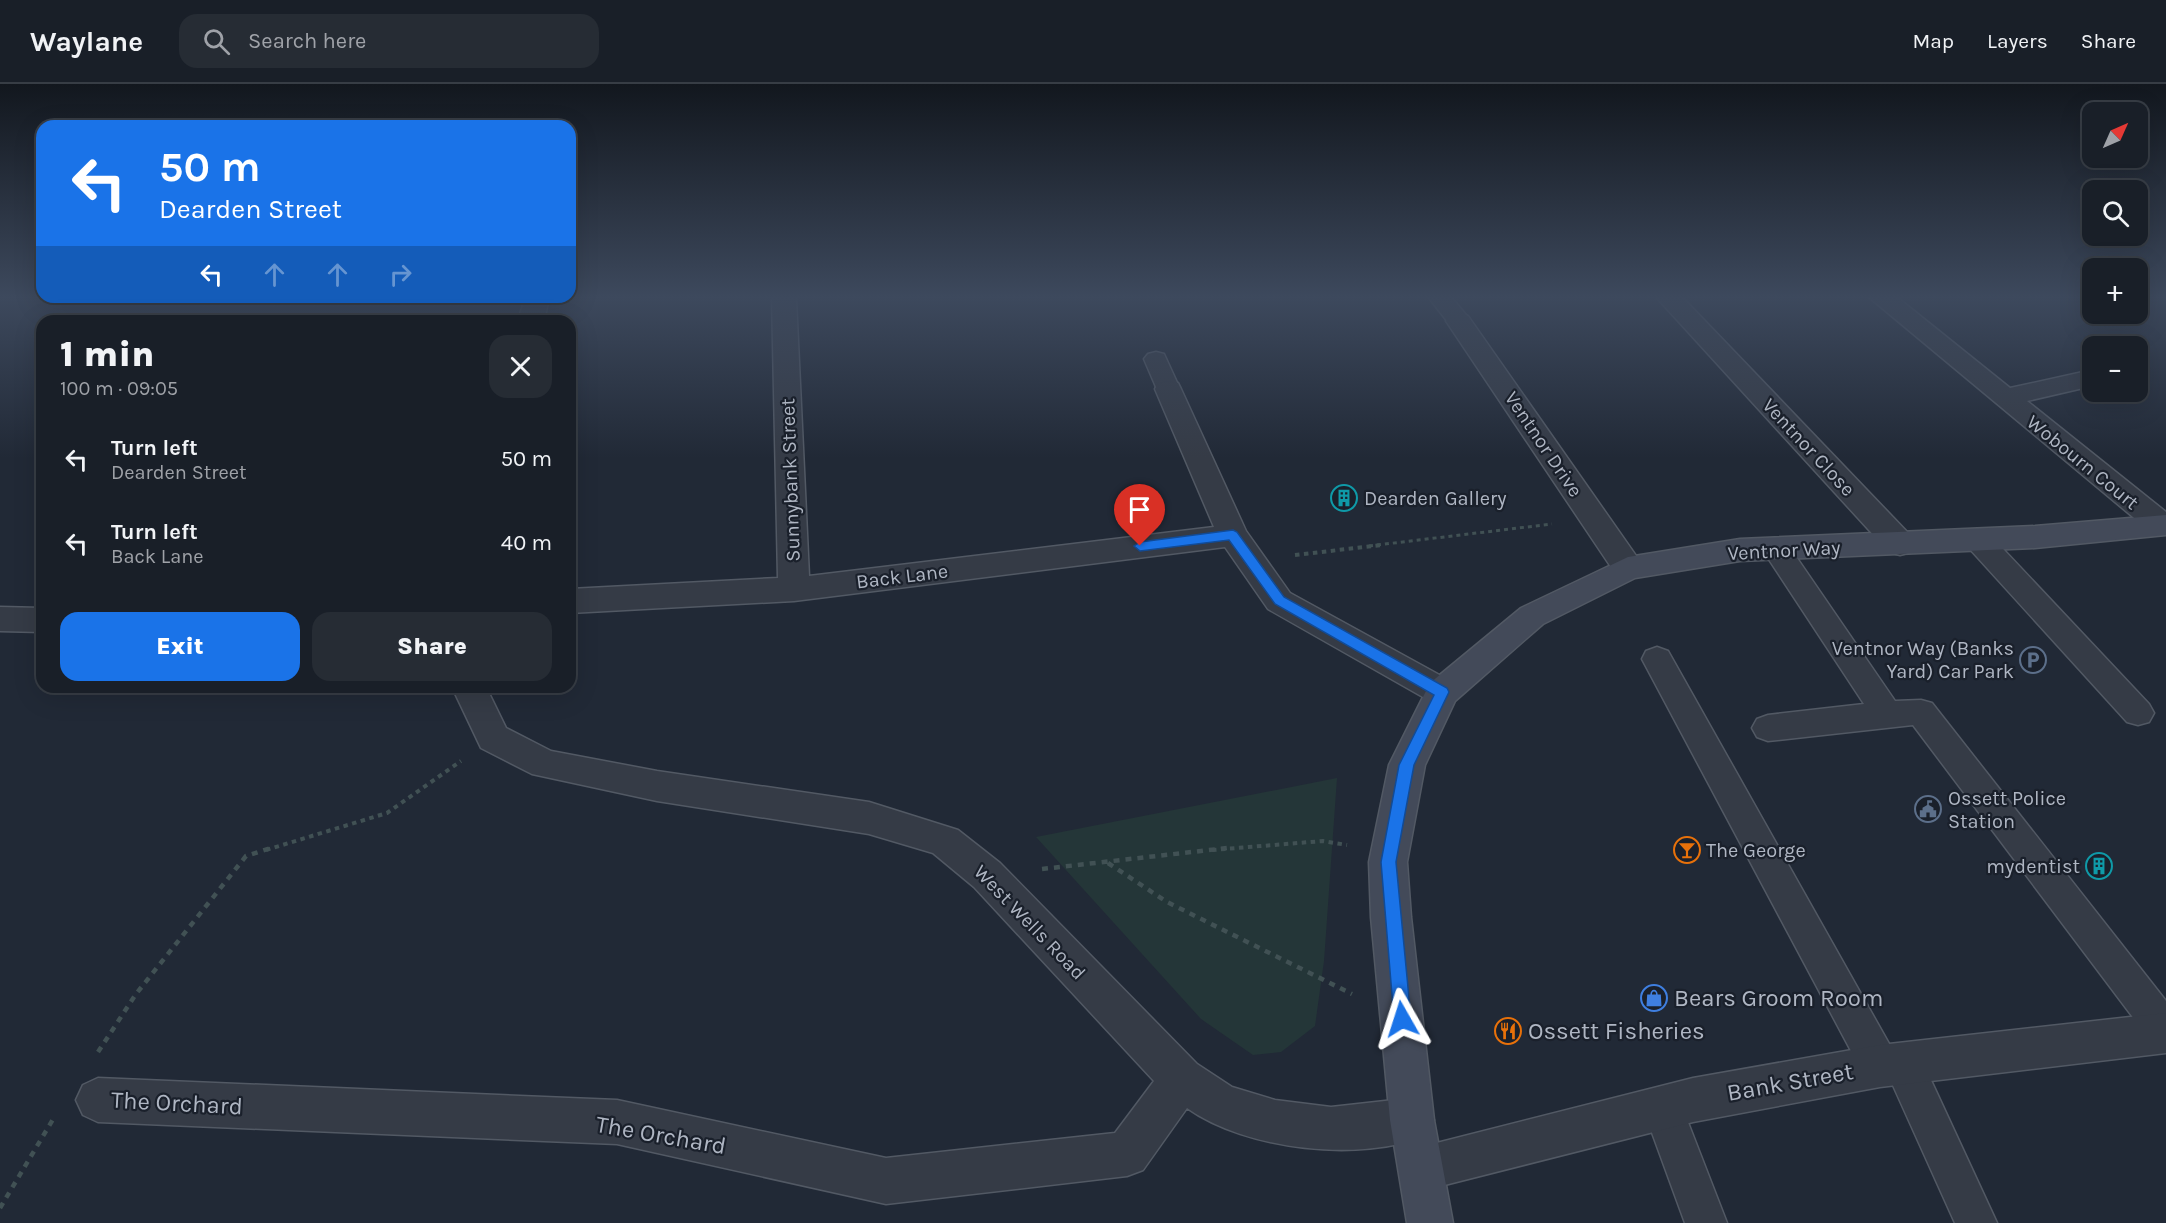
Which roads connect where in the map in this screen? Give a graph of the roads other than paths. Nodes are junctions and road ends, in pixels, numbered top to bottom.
1 (786, 351) edge
2 (1480, 351) edge
3 (1719, 351) edge
4 (1947, 351) edge
5 (1156, 359) dead end
6 (2082, 380) edge
7 (1168, 389) joint
8 (2004, 398) junction
9 (2164, 525) edge
10 (1233, 535) junction
11 (1978, 540) junction
12 (1900, 544) junction
13 (1776, 549) junction
14 (1628, 568) junction
15 (794, 589) junction
16 (576, 601) edge
17 (0, 619) edge
18 (36, 620) edge
19 (1657, 659) dead end
20 (1442, 692) junction
21 (472, 693) edge
22 (2138, 713) dead end
23 (1887, 714) junction
24 (1768, 728) dead end
25 (2166, 1032) edge
26 (1891, 1065) junction
27 (1182, 1079) junction
28 (84, 1089) road end
29 (1663, 1108) junction
30 (1412, 1120) junction
31 (1420, 1169) junction
32 (1430, 1223) edge
33 (1706, 1223) edge
34 (1976, 1223) edge

1 - 15 street, Sunnybank Street
2 - 14 street, Ventnor Drive
3 - 12 street, Ventnor Close
4 - 8 street, Wobourn Court
5 - 7 lane
6 - 8 street, Wobourn Court
7 - 10 street
8 - 9 street, Wobourn Court
9 - 11 street, Ventnor Way
10 - 15 street, Back Lane
10 - 20 street
11 - 12 street, Ventnor Way
11 - 22 lane
12 - 13 street, Ventnor Way
13 - 14 street, Ventnor Way
13 - 23 lane
14 - 20 street, Ventnor Way
15 - 16 street, Back Lane
17 - 18 street
19 - 26 lane
20 - 30 street
21 - 27 street, West Wells Road
23 - 24 lane
23 - 25 lane
25 - 26 street, Bank Street
26 - 29 street, Bank Street
26 - 34 lane
27 - 28 street, The Orchard
27 - 30 street, West Wells Road
29 - 31 street, Bank Street
29 - 33 lane
30 - 31 street
31 - 32 street

